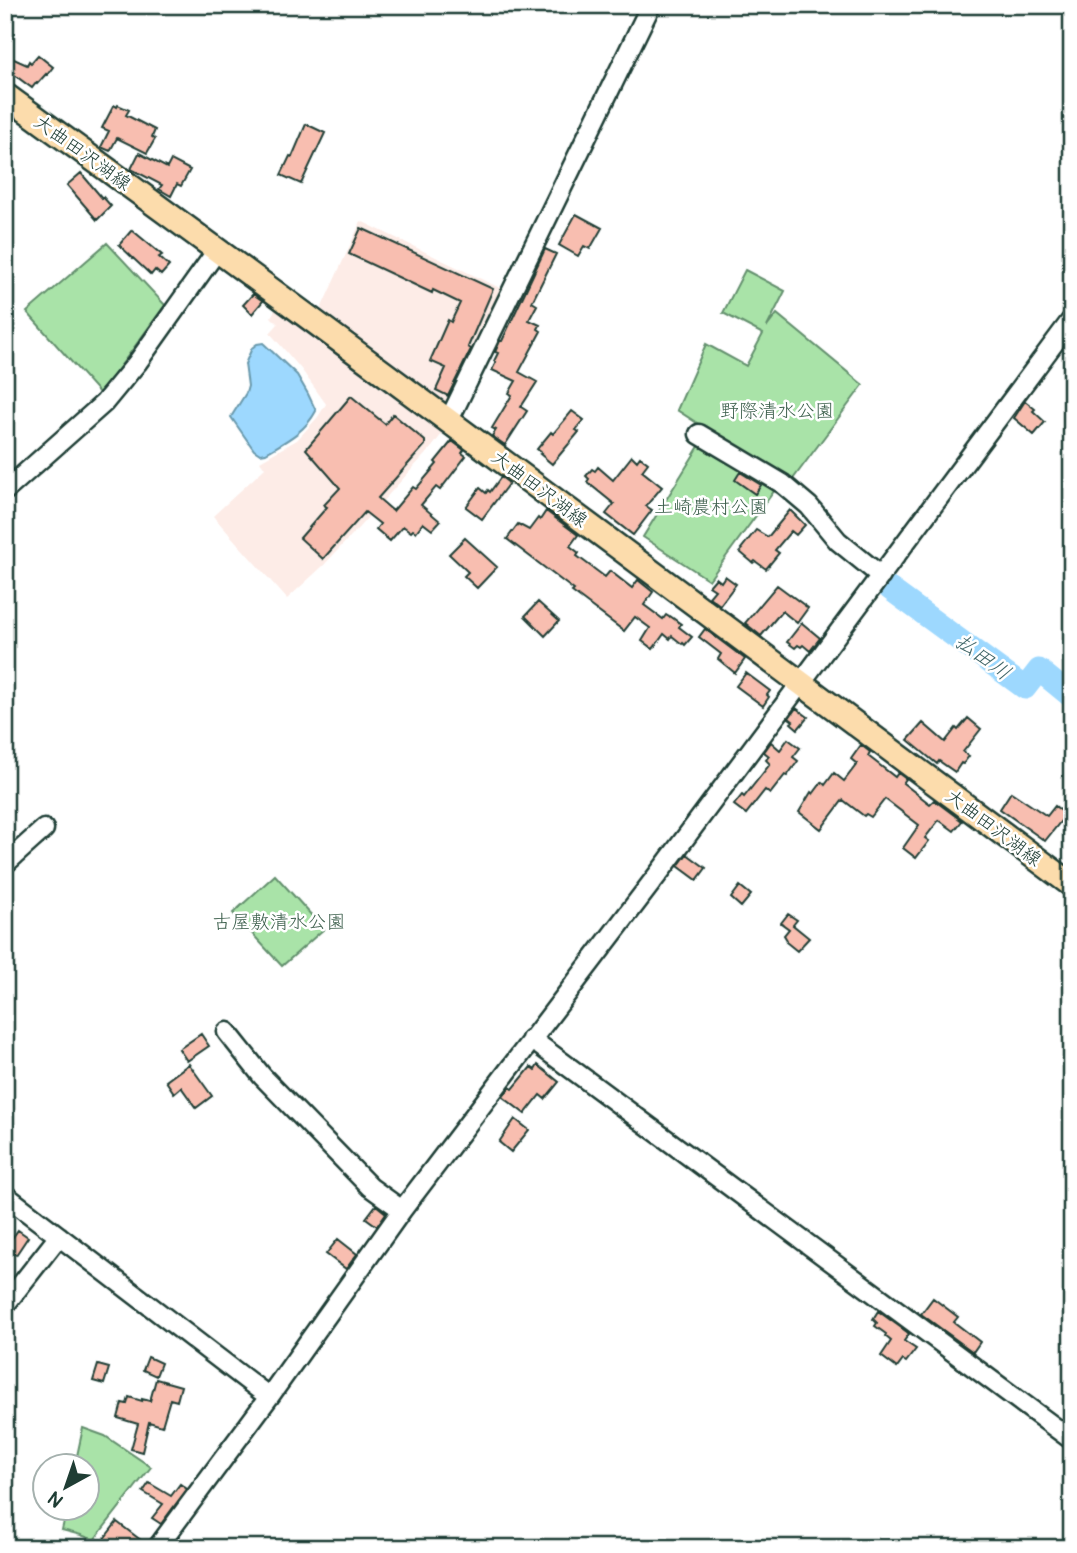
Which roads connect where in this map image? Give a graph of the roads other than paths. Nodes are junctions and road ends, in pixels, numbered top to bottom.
1 (651, 5) edge
2 (5, 95) edge
3 (218, 249) junction
4 (1072, 319) edge
5 (449, 420) junction
6 (699, 435) dead end
7 (5, 491) edge
8 (881, 576) junction
9 (801, 684) junction
10 (44, 829) dead end
11 (5, 864) edge
12 (1072, 884) edge
13 (227, 1032) dead end
14 (531, 1039) junction
15 (5, 1195) edge
16 (402, 1210) junction
17 (59, 1236) junction
18 (5, 1305) edge
19 (269, 1396) junction
20 (1072, 1440) edge
21 (157, 1548) edge

1 - 5 street
2 - 3 main road, 大曲田沢湖線
3 - 5 main road, 大曲田沢湖線
3 - 7 street
4 - 8 street
5 - 9 main road, 大曲田沢湖線
6 - 8 street
8 - 9 street
9 - 12 main road, 大曲田沢湖線
9 - 14 street
10 - 11 street
13 - 16 street
14 - 16 street
14 - 20 street
15 - 17 street
16 - 19 street
17 - 18 street
17 - 19 street
19 - 21 street

